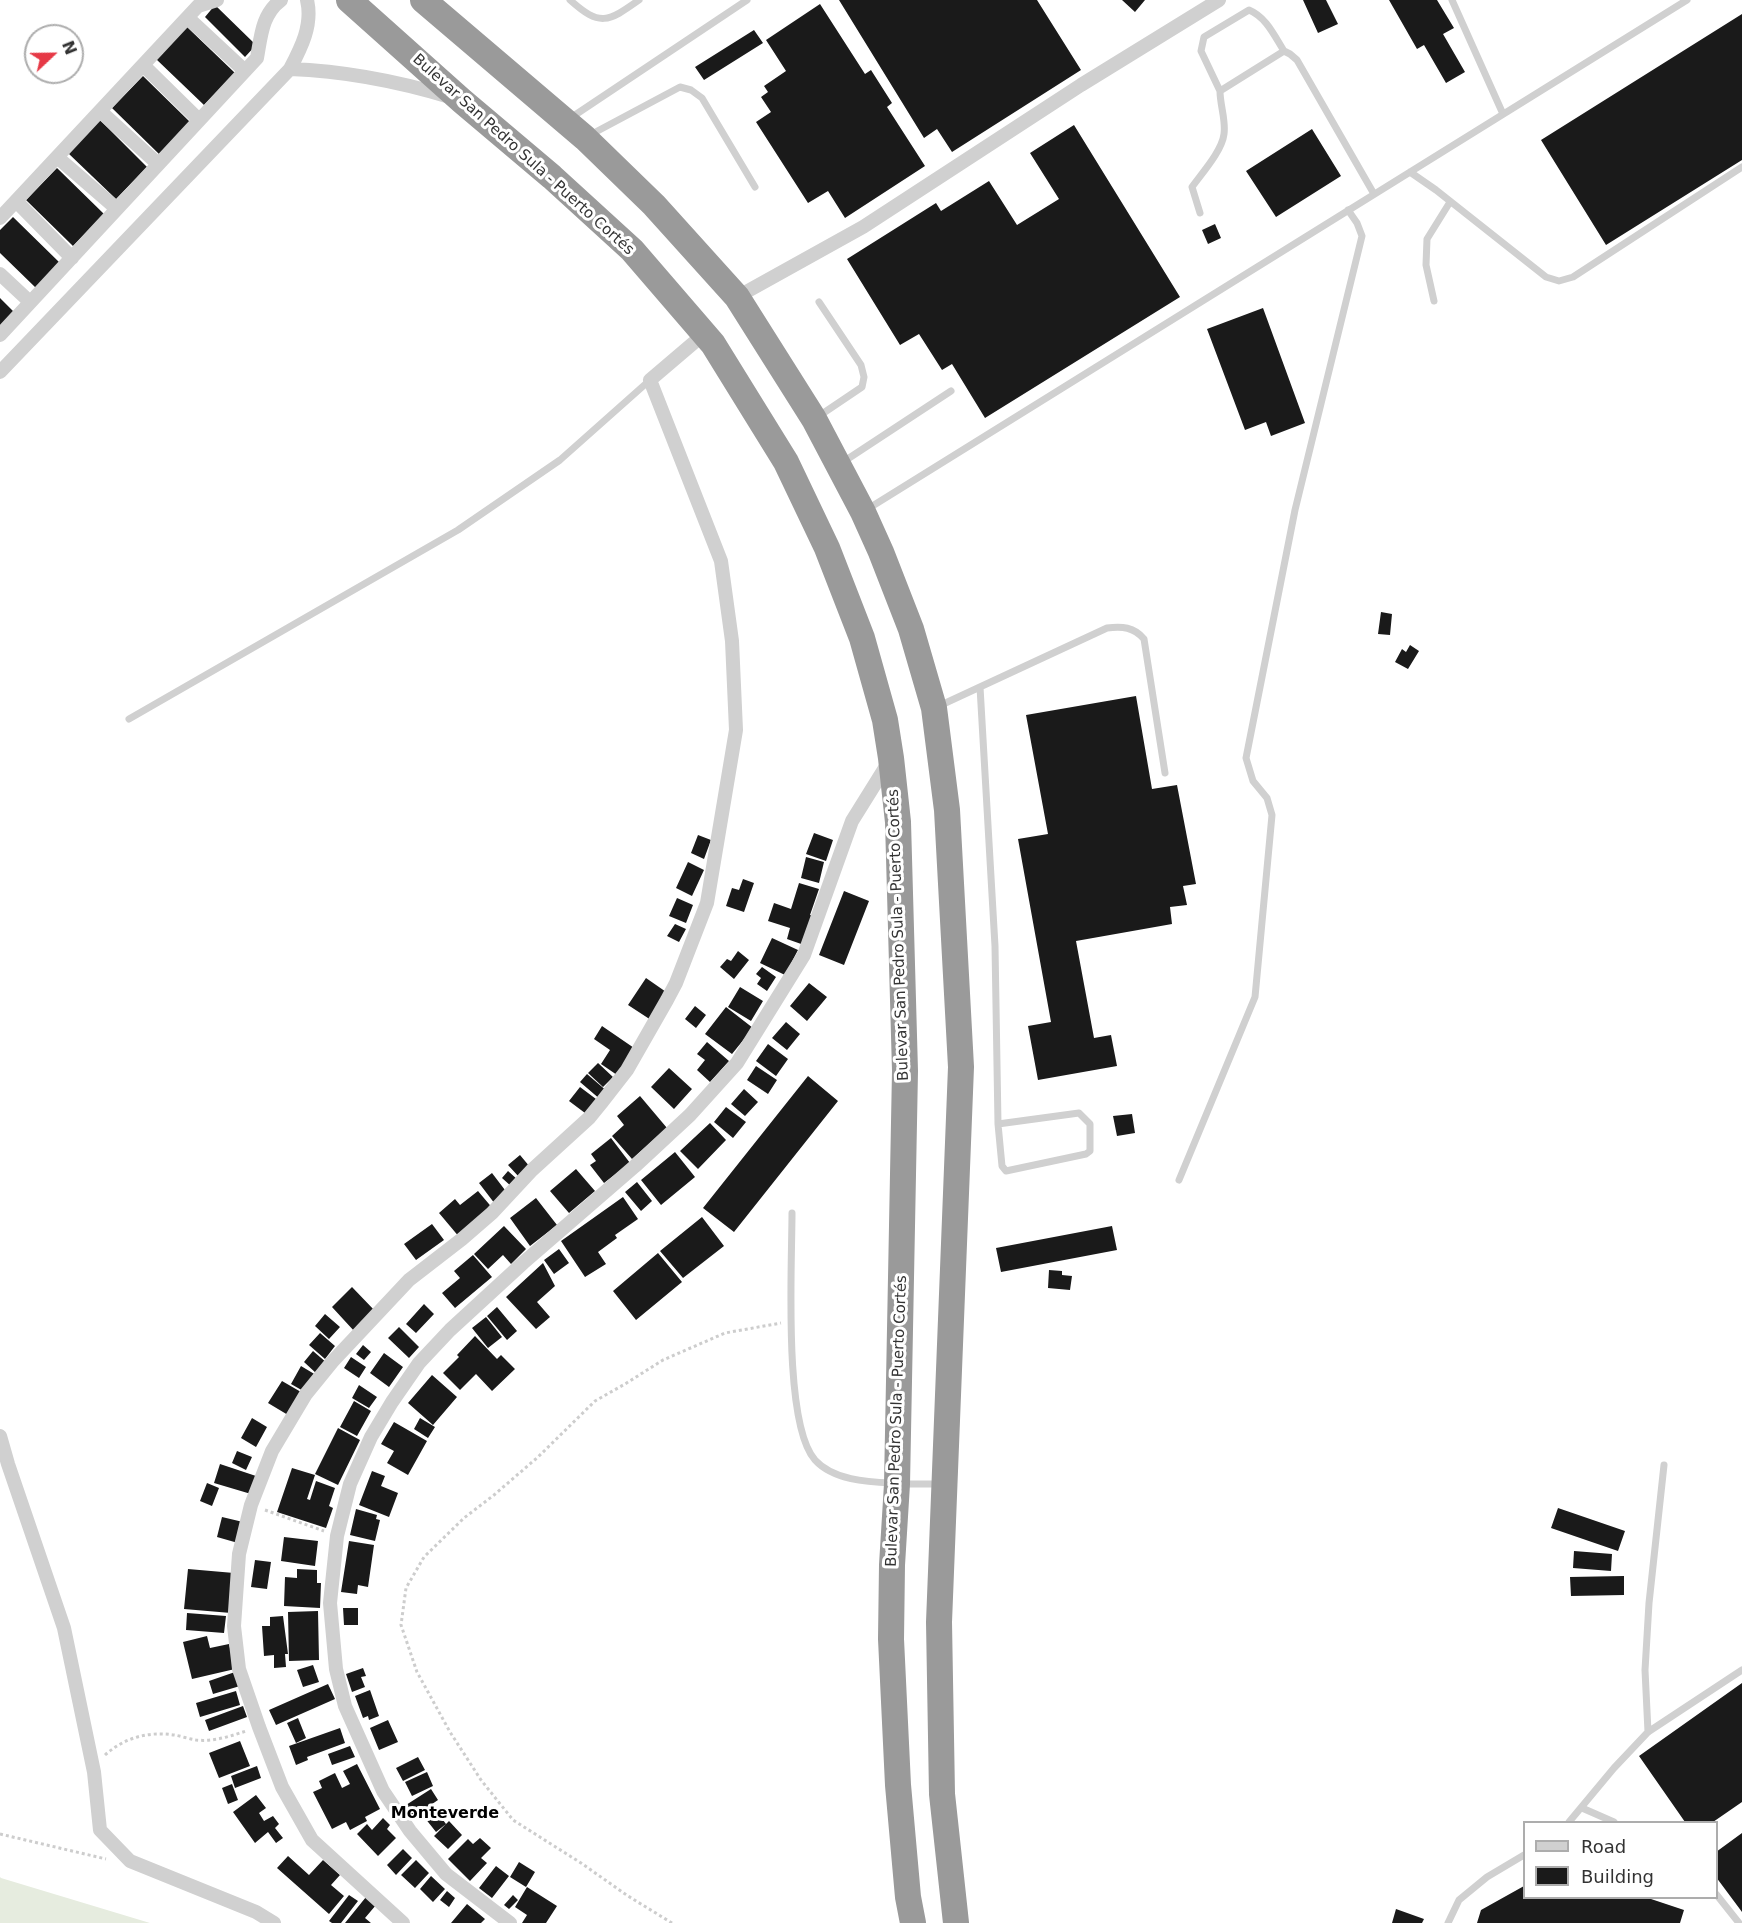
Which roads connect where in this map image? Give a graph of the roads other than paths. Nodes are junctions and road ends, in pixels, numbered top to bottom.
1 (217, 0) edge
2 (281, 0) edge
3 (308, 0) edge
4 (349, 0) edge
5 (423, 0) edge
6 (570, 0) edge
7 (639, 0) edge
8 (747, 0) edge
9 (1218, 0) edge
10 (1452, 0) edge
11 (1687, 0) edge
12 (188, 18) junction
13 (1284, 51) junction
14 (143, 65) junction
15 (290, 69) junction
16 (245, 71) junction
17 (1220, 91) junction
18 (462, 101) junction
19 (100, 111) junction
20 (1503, 114) junction
21 (200, 120) junction
22 (564, 122) junction
23 (585, 138) junction
24 (57, 157) junction
25 (158, 164) junction
26 (1742, 167) edge
27 (1410, 172) junction
28 (755, 187) dead end
29 (1374, 194) junction
30 (16, 201) junction
31 (1450, 202) junction
32 (117, 209) junction
33 (1348, 210) junction
34 (1200, 213) dead end
35 (0, 218) edge
36 (72, 258) junction
37 (0, 274) edge
38 (737, 297) junction
39 (30, 302) junction
40 (819, 302) dead end
41 (1434, 302) dead end
42 (704, 334) junction
43 (0, 335) edge
44 (0, 372) edge
45 (650, 380) junction
46 (951, 391) dead end
47 (814, 419) junction
48 (838, 465) junction
49 (863, 512) junction
50 (980, 687) junction
51 (934, 708) junction
52 (129, 719) dead end
53 (891, 758) junction
54 (1165, 773) dead end
55 (998, 1124) junction
56 (1179, 1180) dead end
57 (792, 1213) dead end
58 (0, 1436) edge
59 (1664, 1465) dead end
60 (897, 1484) junction
61 (945, 1484) junction
62 (1742, 1670) edge
63 (1648, 1732) junction
64 (1582, 1808) junction
65 (1570, 1821) edge
66 (1612, 1821) edge
67 (1523, 1856) edge
68 (1718, 1897) edge
69 (274, 1923) edge
70 (403, 1923) edge
71 (510, 1923) edge
72 (913, 1923) edge
73 (956, 1923) edge
74 (1448, 1923) edge
75 (1739, 1923) edge

1 - 12 street
2 - 16 street
3 - 15 street
4 - 18 highway, Bulevar San Pedro Sula - Puerto Cortés
5 - 22 highway
6 - 7 lane
8 - 22 lane
9 - 38 street
10 - 20 lane
11 - 20 lane
12 - 14 street
12 - 16 street
13 - 17 lane
13 - 17 lane
13 - 29 lane
14 - 19 street
14 - 21 street
15 - 18 street
15 - 44 street
16 - 21 street
17 - 34 lane
18 - 42 highway, Bulevar San Pedro Sula - Puerto Cortés
19 - 24 street
19 - 25 street
20 - 27 lane
21 - 25 street
22 - 23 highway
23 - 28 lane
23 - 38 highway
24 - 30 street
24 - 32 street
25 - 32 street
26 - 31 lane
27 - 29 lane
27 - 31 lane
29 - 33 lane
30 - 35 street
30 - 36 street
31 - 41 lane
32 - 36 street
33 - 49 lane
33 - 56 lane
36 - 39 street
37 - 39 street
38 - 47 highway
39 - 43 street
40 - 47 lane
42 - 45 street
42 - 53 highway, Bulevar San Pedro Sula - Puerto Cortés
45 - 52 lane
45 - 70 street
46 - 48 lane
47 - 48 highway
48 - 49 highway
49 - 51 highway
50 - 51 lane
50 - 54 lane
50 - 55 lane
51 - 61 highway
53 - 60 highway, Bulevar San Pedro Sula - Puerto Cortés
53 - 71 street
55 - 55 lane
57 - 60 lane
58 - 69 street
59 - 63 lane
60 - 61 lane
60 - 72 highway, Bulevar San Pedro Sula - Puerto Cortés
61 - 73 highway
62 - 63 lane
63 - 64 lane
64 - 65 lane
64 - 66 lane
67 - 74 lane
68 - 75 lane

